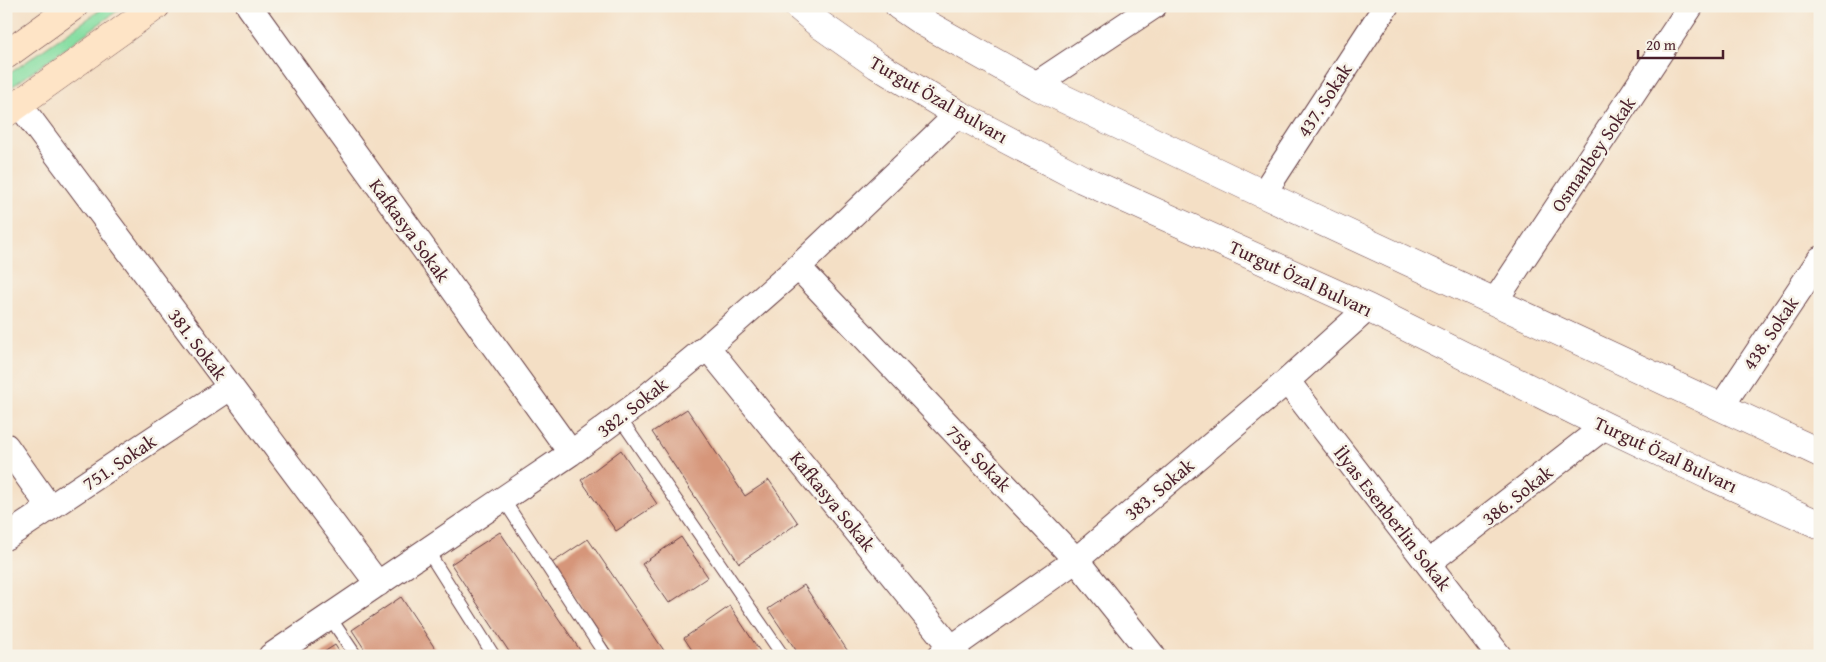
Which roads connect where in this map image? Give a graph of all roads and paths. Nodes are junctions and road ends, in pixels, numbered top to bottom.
1 (74, 6) edge
2 (156, 6) edge
3 (249, 6) edge
4 (798, 6) edge
5 (899, 6) edge
6 (1154, 6) edge
7 (1386, 6) edge
8 (1691, 6) edge
9 (6, 55) edge
10 (1036, 86) junction
11 (12, 108) edge
12 (958, 114) junction
13 (1263, 194) junction
14 (1820, 260) edge
15 (798, 267) junction
16 (1495, 301) junction
17 (1368, 308) junction
18 (708, 347) junction
19 (1287, 381) junction
20 (231, 387) junction
21 (1721, 407) junction
22 (619, 417) junction
23 (1605, 426) junction
24 (6, 446) edge
25 (571, 453) junction
26 (1820, 453) edge
27 (503, 499) junction
28 (50, 508) junction
29 (1820, 525) edge
30 (6, 538) edge
31 (427, 550) junction
32 (1076, 560) junction
33 (1428, 564) junction
34 (378, 584) junction
35 (329, 616) junction
36 (950, 653) edge
37 (271, 656) edge
38 (356, 656) edge
39 (494, 656) edge
40 (606, 656) edge
41 (782, 656) edge
42 (1153, 656) edge
43 (1499, 656) edge

1 - 9 main road
2 - 11 main road
3 - 25 street, Kafkasya Sokak
4 - 12 street, Turgut Özal Bulvarı
5 - 10 street
6 - 10 street
7 - 13 street, 437. Sokak
8 - 16 street, Osmanbey Sokak
10 - 13 street
11 - 20 street, 381. Sokak
12 - 15 street, 382. Sokak
12 - 17 street, Turgut Özal Bulvarı
13 - 16 street
14 - 21 street, 438. Sokak
15 - 18 street, 382. Sokak
15 - 32 street, 758. Sokak
16 - 21 street
17 - 19 street, 383. Sokak
17 - 23 street, Turgut Özal Bulvarı
18 - 22 street, 382. Sokak
18 - 36 street, Kafkasya Sokak
19 - 32 street, 383. Sokak
19 - 33 street, İlyas Esenberlin Sokak
20 - 28 street, 751. Sokak
20 - 34 street, 381. Sokak
21 - 26 street
22 - 25 street, 382. Sokak
22 - 41 lane
23 - 29 street, Turgut Özal Bulvarı
23 - 33 street, 386. Sokak
24 - 28 street
25 - 27 street, 382. Sokak
27 - 31 street, 382. Sokak
27 - 40 lane
28 - 30 street, 751. Sokak
31 - 34 street, 382. Sokak
31 - 39 lane
32 - 36 street, 383. Sokak
32 - 42 street, 758. Sokak
33 - 43 street, İlyas Esenberlin Sokak
34 - 35 street, 382. Sokak
35 - 37 street, 382. Sokak
35 - 38 lane

